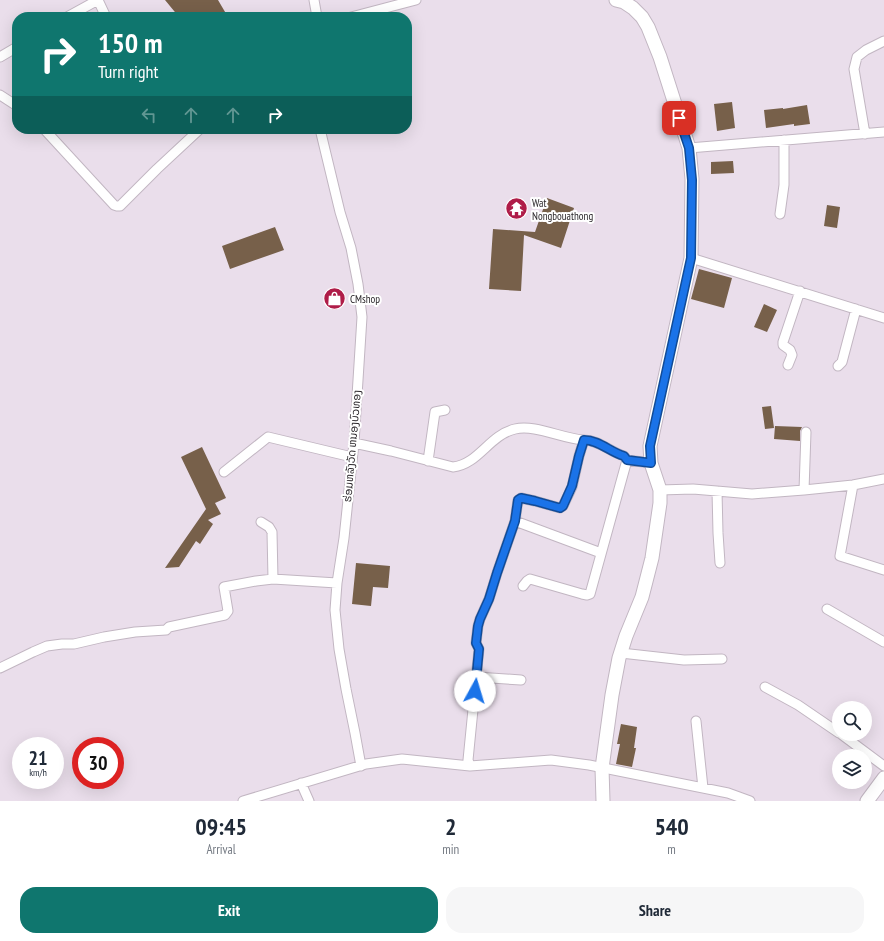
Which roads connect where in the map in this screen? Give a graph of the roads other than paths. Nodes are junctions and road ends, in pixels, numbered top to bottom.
1 (98, 0) edge
2 (314, 0) edge
3 (416, 0) edge
4 (616, 0) edge
5 (634, 4) edge
6 (76, 12) edge
7 (104, 12) edge
8 (316, 12) edge
9 (370, 12) edge
10 (884, 41) edge
11 (12, 50) edge
12 (0, 57) edge
13 (0, 94) edge
14 (12, 102) edge
15 (884, 132) edge
16 (49, 134) edge
17 (195, 134) edge
18 (321, 134) edge
19 (866, 134) junction
20 (784, 140) junction
21 (689, 148) junction
22 (780, 214) dead end
23 (691, 258) junction
24 (800, 291) junction
25 (856, 309) junction
26 (884, 318) edge
27 (788, 365) dead end
28 (838, 366) dead end
29 (445, 410) dead end
30 (806, 432) dead end
31 (584, 440) junction
32 (354, 443) junction
33 (352, 457) junction
34 (627, 460) junction
35 (428, 461) junction
36 (651, 463) junction
37 (224, 472) dead end
38 (884, 479) edge
39 (853, 485) junction
40 (660, 490) junction
41 (804, 490) junction
42 (717, 491) junction
43 (515, 521) junction
44 (261, 522) dead end
45 (601, 553) junction
46 (720, 563) dead end
47 (884, 570) edge
48 (273, 579) junction
49 (337, 583) junction
50 (523, 586) dead end
51 (827, 609) dead end
52 (884, 642) edge
53 (621, 653) junction
54 (722, 659) dead end
55 (0, 668) edge
56 (476, 677) junction
57 (521, 680) dead end
58 (765, 687) dead end
59 (696, 721) dead end
60 (832, 728) edge
61 (851, 741) edge
62 (360, 766) junction
63 (470, 766) junction
64 (884, 766) edge
65 (602, 768) junction
66 (884, 778) edge
67 (301, 783) junction
68 (703, 788) junction
69 (242, 801) edge
70 (309, 801) edge
71 (602, 801) edge
72 (750, 801) edge
73 (867, 801) edge

1 - 6 street
1 - 7 street
2 - 8 street
3 - 9 street
4 - 5 street
5 - 21 street
10 - 19 street
11 - 12 street
13 - 14 street
15 - 19 street
16 - 17 street
18 - 32 street, ຮ່ອມຫລັງວັດ ຫນອງບົວທອງ
19 - 20 street
20 - 21 street
20 - 22 street
21 - 23 street
23 - 24 street
23 - 36 street
24 - 25 street
24 - 27 street
25 - 26 street
25 - 28 street
29 - 35 street
30 - 41 street
31 - 34 street
31 - 35 street
31 - 43 street
32 - 33 street, ຮ່ອມຫລັງວັດ ຫນອງບົວທອງ
32 - 35 street
33 - 37 street
33 - 49 street, ຮ່ອມຫລັງວັດ ຫນອງບົວທອງ
34 - 36 street
34 - 45 street
36 - 40 street
38 - 39 street
39 - 41 street
39 - 47 street
40 - 42 street
40 - 53 street
41 - 42 street
42 - 46 street
43 - 45 street
43 - 56 street
44 - 48 street
45 - 50 street
48 - 49 street
48 - 55 street
49 - 62 street, ຮ່ອມຫລັງວັດ ຫນອງບົວທອງ
51 - 52 street
53 - 54 street
53 - 65 street
56 - 57 street
56 - 63 street
58 - 60 street
59 - 68 street
61 - 64 street
62 - 63 street
62 - 67 street
63 - 65 street
65 - 68 street
65 - 71 street
66 - 73 street
67 - 69 street
67 - 70 street
68 - 72 street

